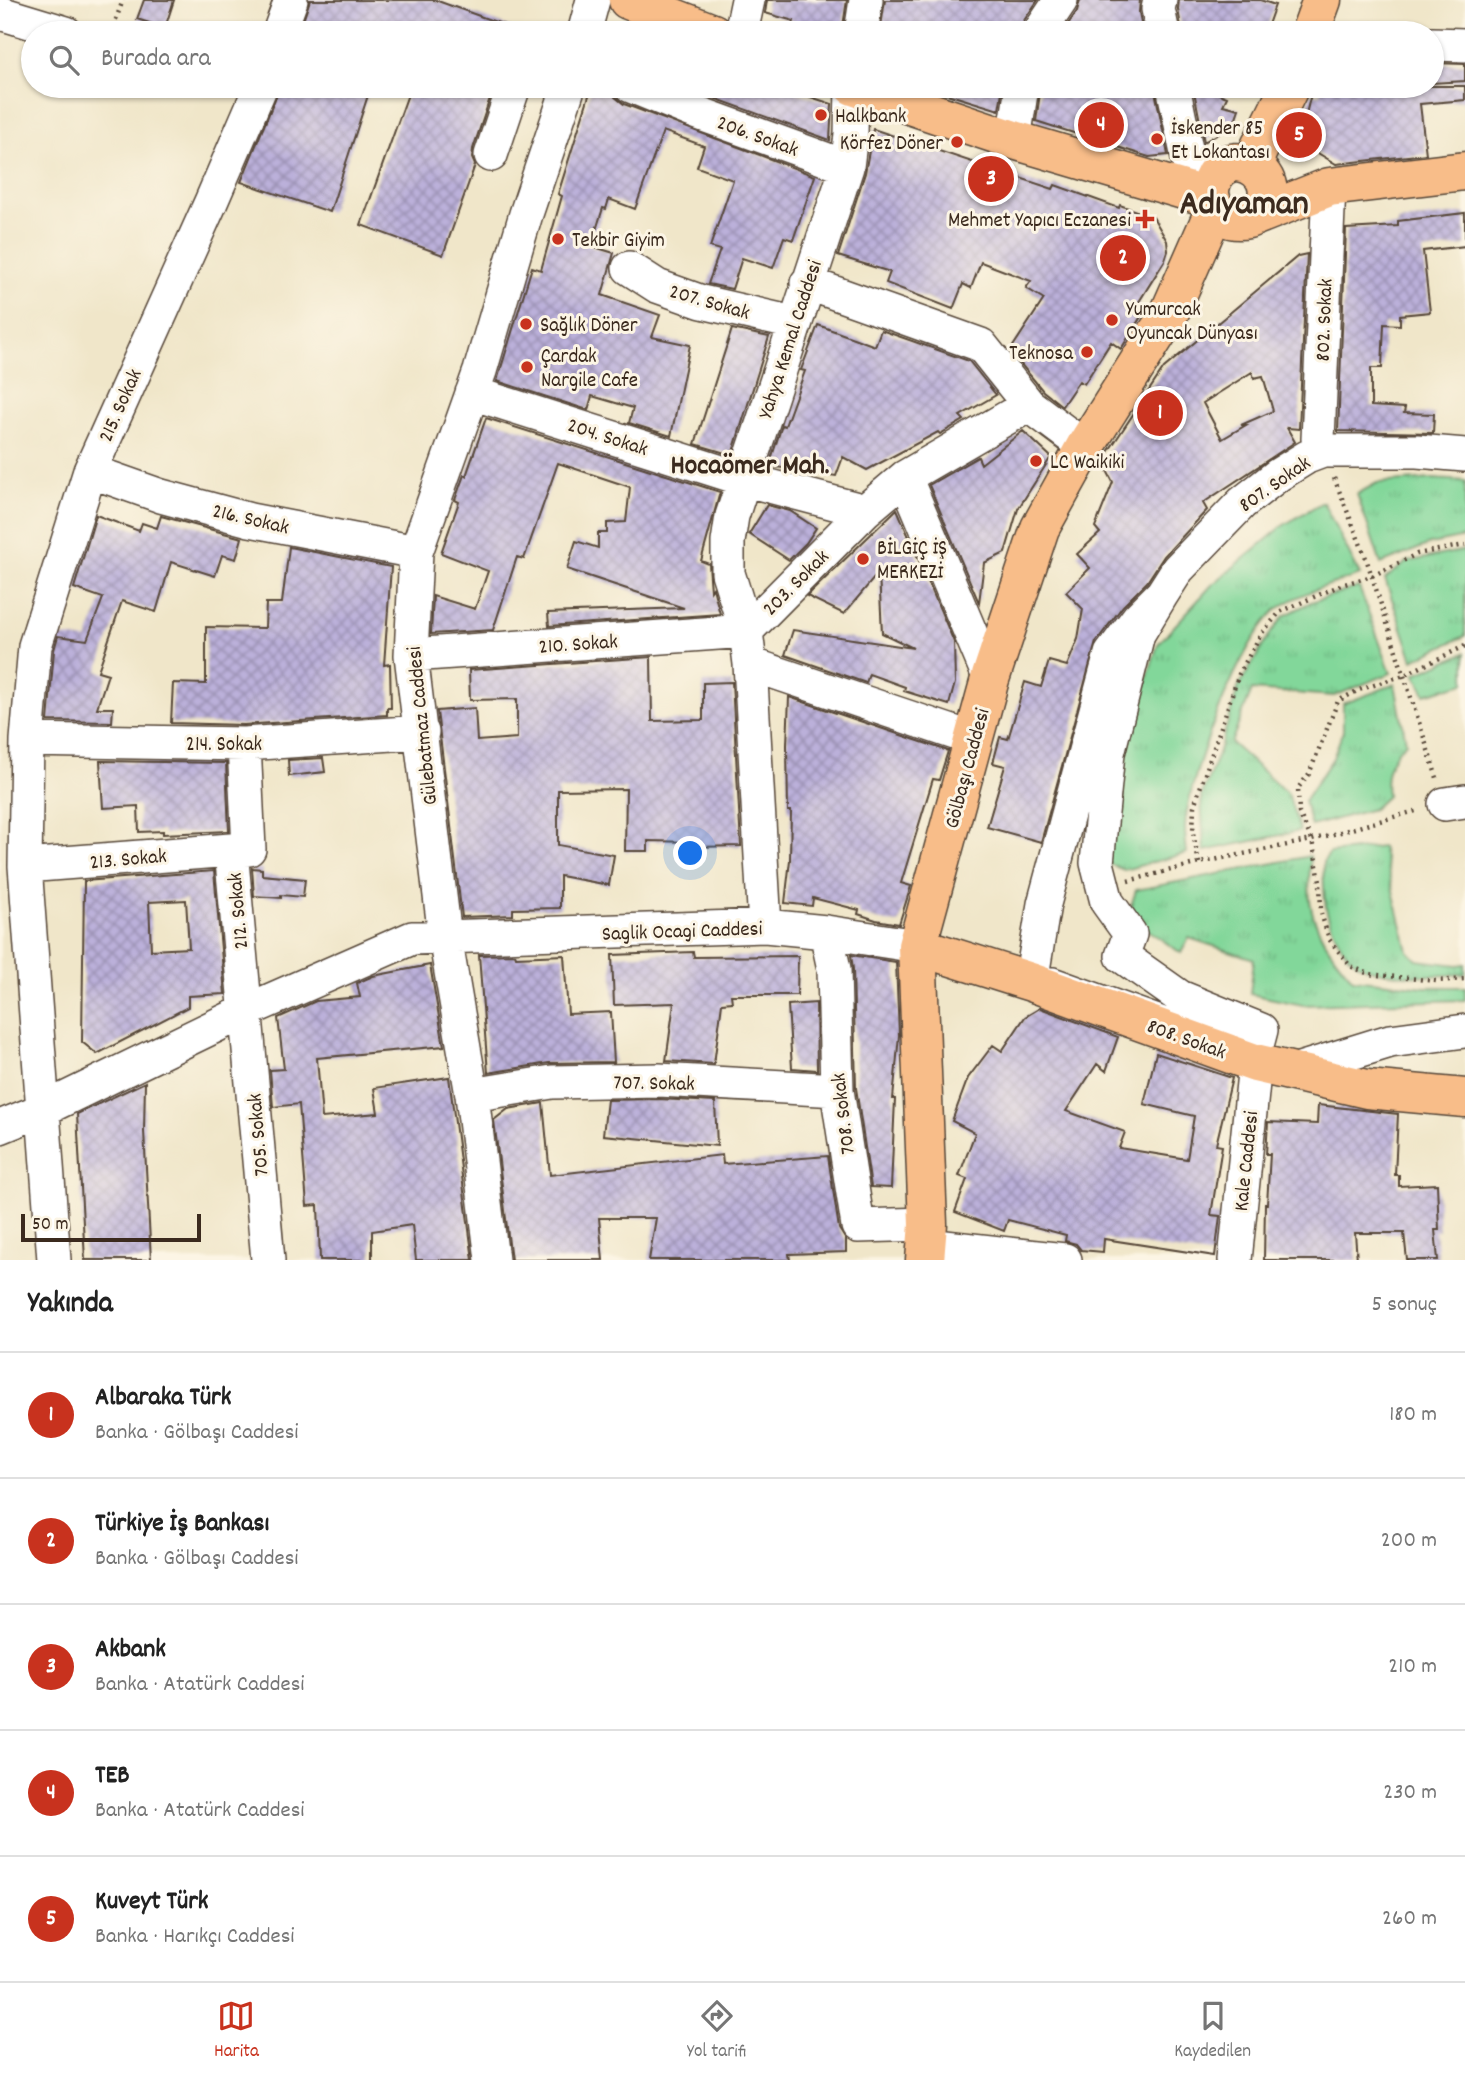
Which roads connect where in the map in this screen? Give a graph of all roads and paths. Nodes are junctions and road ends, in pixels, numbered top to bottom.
1 (123, 0) edge
2 (291, 0) edge
3 (593, 0) edge
4 (628, 0) edge
5 (748, 0) edge
6 (866, 0) edge
7 (1060, 0) edge
8 (1160, 0) edge
9 (1322, 0) edge
10 (0, 13) edge
11 (26, 21) edge
12 (115, 21) edge
13 (283, 21) edge
14 (587, 21) edge
15 (682, 21) edge
16 (744, 21) edge
17 (863, 21) edge
18 (1047, 21) edge
19 (1160, 21) edge
20 (1314, 21) edge
21 (1444, 44) edge
22 (1465, 45) edge
23 (245, 98) edge
24 (510, 98) edge
25 (565, 98) edge
26 (660, 98) edge
27 (852, 98) edge
28 (889, 98) edge
29 (1020, 98) edge
30 (1180, 98) edge
31 (1283, 98) edge
32 (1014, 140) junction
33 (491, 155) dead end
34 (847, 167) junction
35 (1465, 171) edge
36 (1329, 187) junction
37 (1232, 189) junction
38 (629, 268) dead end
39 (807, 283) junction
40 (794, 323) junction
41 (472, 393) junction
42 (1030, 405) junction
43 (1085, 447) junction
44 (1323, 451) junction
45 (1465, 455) edge
46 (90, 471) junction
47 (905, 477) junction
48 (743, 479) junction
49 (865, 511) junction
50 (1465, 545) edge
51 (416, 552) junction
52 (1372, 576) junction
53 (1162, 594) junction
54 (746, 631) junction
55 (1465, 646) edge
56 (411, 655) junction
57 (750, 664) junction
58 (1404, 675) junction
59 (990, 678) junction
60 (422, 732) junction
61 (973, 739) junction
62 (27, 740) junction
63 (244, 744) junction
64 (1455, 802) edge
65 (1312, 840) junction
66 (232, 850) junction
67 (1199, 863) junction
68 (25, 866) junction
69 (1103, 887) junction
70 (765, 926) junction
71 (825, 932) junction
72 (445, 937) junction
73 (917, 946) junction
74 (1465, 979) edge
75 (1031, 982) junction
76 (246, 1011) junction
77 (1465, 1031) edge
78 (1273, 1067) junction
79 (837, 1090) junction
80 (472, 1095) junction
81 (1465, 1098) edge
82 (42, 1111) junction
83 (0, 1127) edge
84 (927, 1243) edge
85 (54, 1260) edge
86 (268, 1260) edge
87 (492, 1260) edge
88 (1065, 1260) edge
89 (1235, 1260) edge

1 - 12 path
2 - 13 street
3 - 14 street
4 - 15 main road
5 - 16 street
6 - 17 street
7 - 18 street
8 - 19 street
9 - 20 main road
10 - 11 street
21 - 22 street
23 - 46 street, 215. Sokak
24 - 33 street
25 - 41 street, Gülebatmaz Caddesi
26 - 34 street, 206. Sokak
27 - 34 street, Yahya Kemal Caddesi
28 - 32 main road
29 - 32 street
30 - 37 street
31 - 37 main road, Gölbaşı Caddesi
32 - 37 main road
34 - 39 street, Yahya Kemal Caddesi
35 - 36 main road
36 - 37 main road
36 - 44 street, 802. Sokak
37 - 43 main road, Gölbaşı Caddesi
38 - 40 street, 207. Sokak
39 - 40 street, Yahya Kemal Caddesi
39 - 42 street
40 - 48 street, Yahya Kemal Caddesi
41 - 48 street, 204. Sokak
41 - 51 street, Gülebatmaz Caddesi
42 - 43 street
42 - 47 street, 203. Sokak
43 - 59 main road, Gölbaşı Caddesi
44 - 45 street, 807. Sokak
44 - 52 path
44 - 53 street, 807. Sokak
46 - 51 street, 216. Sokak
46 - 62 street, 215. Sokak
47 - 49 street, 203. Sokak
47 - 59 street
48 - 49 street, 204. Sokak
48 - 54 street, Yahya Kemal Caddesi
49 - 54 street, 203. Sokak
50 - 52 path
51 - 56 street, Gülebatmaz Caddesi
52 - 58 path
52 - 67 path
53 - 69 street
53 - 75 street
54 - 56 street, 210. Sokak
54 - 57 street, 203. Sokak
55 - 58 path
56 - 60 street, Gülebatmaz Caddesi
57 - 61 street
57 - 70 street, 203. Sokak
58 - 64 path
58 - 65 path
59 - 61 main road, Gölbaşı Caddesi
60 - 63 street, 214. Sokak
60 - 72 street, Gülebatmaz Caddesi
61 - 73 main road, Gölbaşı Caddesi
62 - 63 street, 214. Sokak
62 - 68 street, 215. Sokak
63 - 66 street, 212. Sokak
64 - 65 path
65 - 67 path
65 - 74 path
66 - 68 street, 213. Sokak
66 - 76 street, 212. Sokak
67 - 69 path
68 - 82 street, 215. Sokak
69 - 75 street
70 - 71 street, Saglik Ocagi Caddesi
70 - 72 street, Saglik Ocagi Caddesi
71 - 73 street, Saglik Ocagi Caddesi
71 - 79 street, 708. Sokak
72 - 76 street, Saglik Ocagi Caddesi
72 - 80 street, Gülebatmaz Caddesi
73 - 75 main road, 808. Sokak
73 - 84 main road, Gölbaşı Caddesi
75 - 78 main road, 808. Sokak
76 - 82 street, Saglik Ocagi Caddesi
76 - 86 street, 705. Sokak
77 - 78 street
78 - 81 main road, 808. Sokak
78 - 89 street, Kale Caddesi
79 - 80 street, 707. Sokak
79 - 84 street, 708. Sokak
80 - 87 street, Gülebatmaz Caddesi
82 - 83 street, Saglik Ocagi Caddesi
82 - 85 street, 215. Sokak
84 - 88 street

